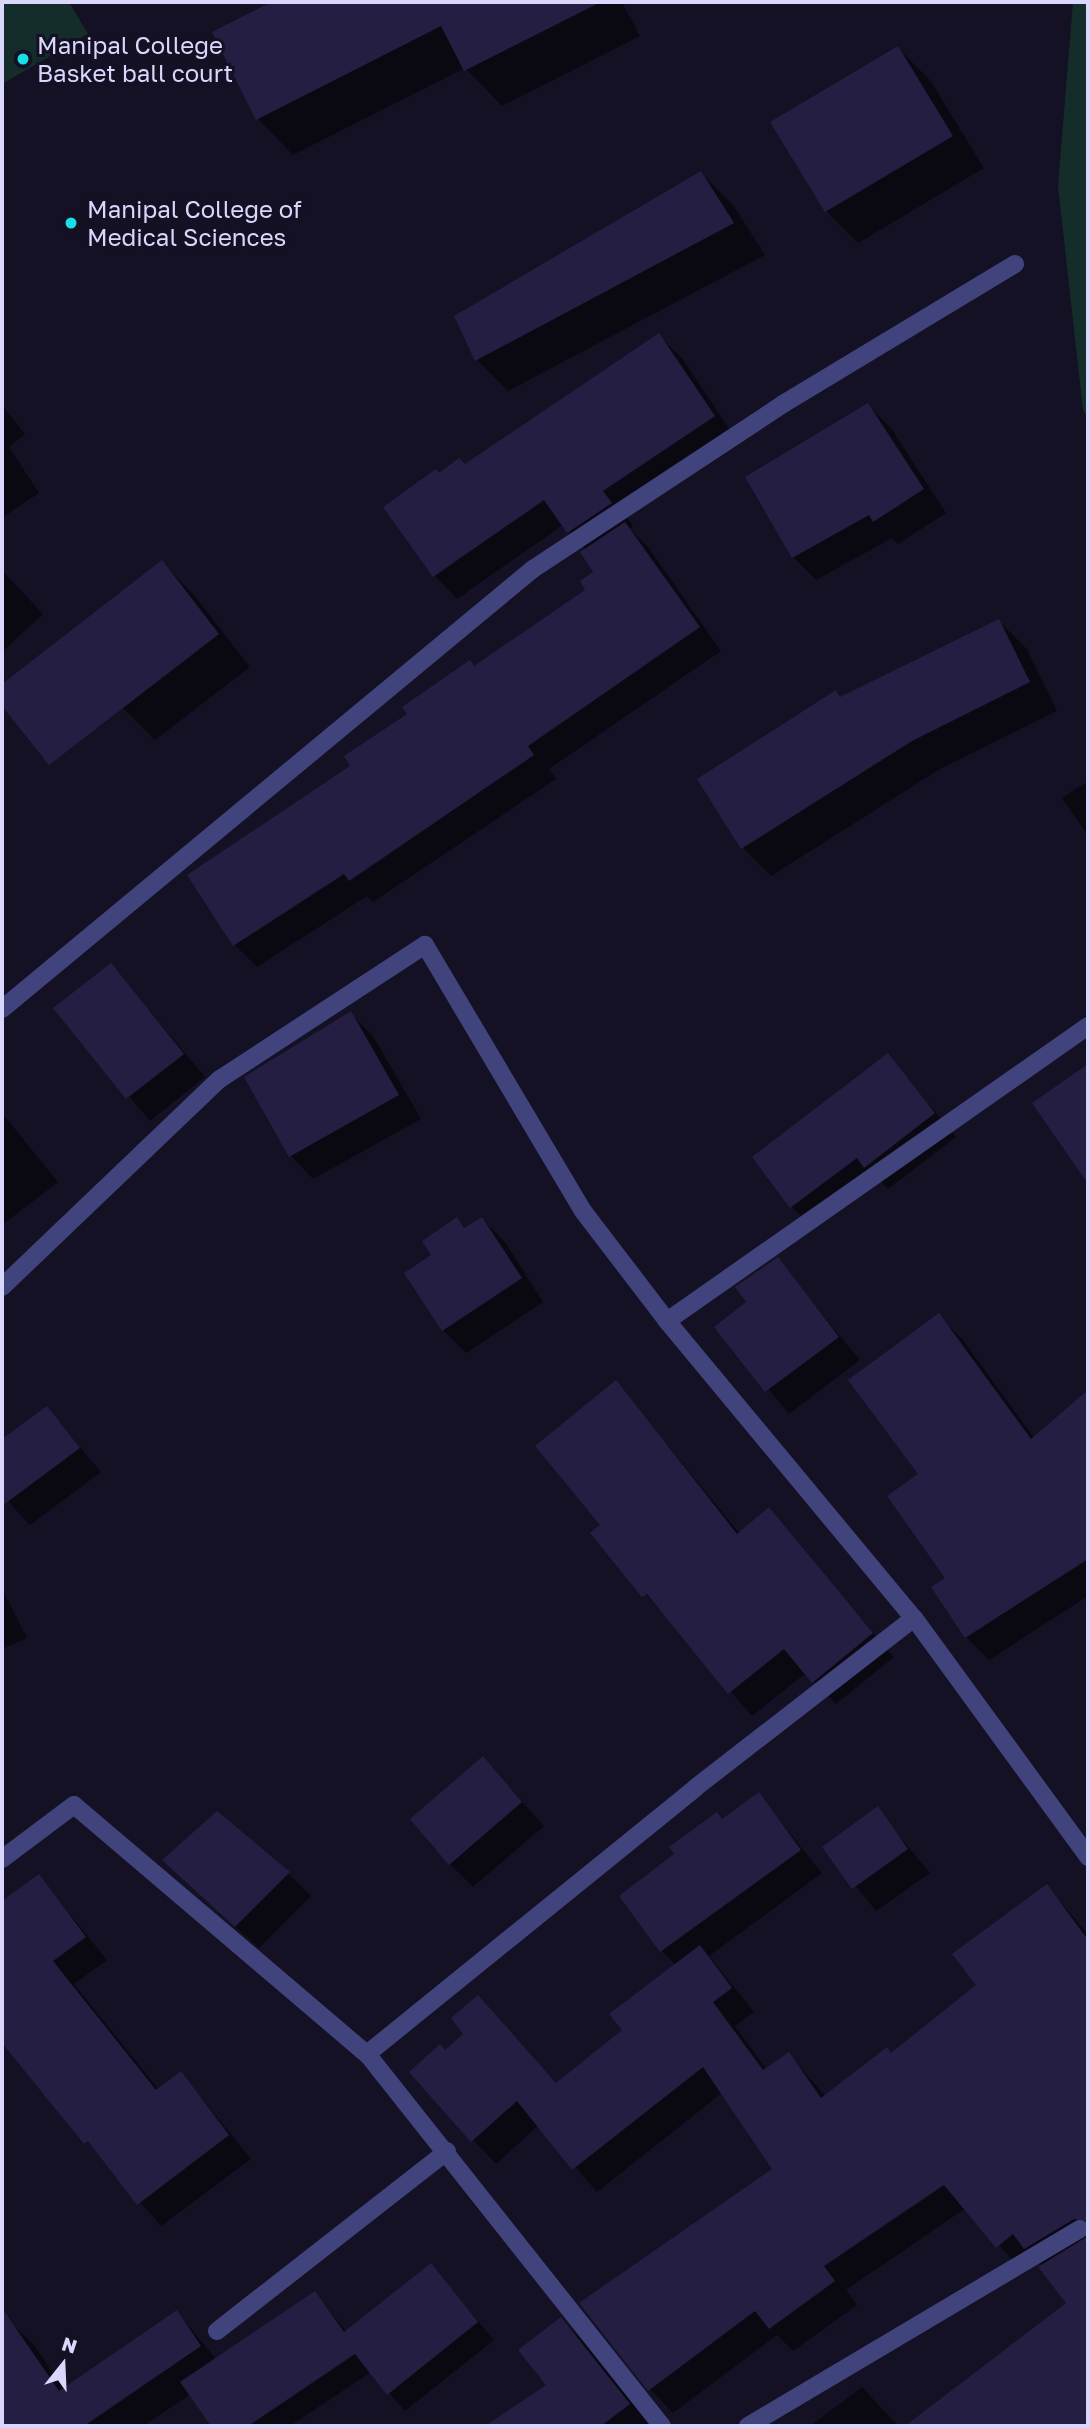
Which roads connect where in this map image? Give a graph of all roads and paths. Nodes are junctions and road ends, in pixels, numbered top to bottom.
1 (1015, 264) dead end
2 (2, 1009) edge
3 (1088, 1026) edge
4 (2, 1287) edge
5 (667, 1321) junction
6 (914, 1618) junction
7 (1088, 1857) edge
8 (2, 1859) edge
9 (367, 2054) junction
10 (447, 2151) junction
11 (1080, 2229) dead end
12 (217, 2331) dead end
13 (662, 2426) edge
14 (748, 2426) edge

1 - 2 street
3 - 5 street
4 - 5 street
5 - 6 street
6 - 7 street
6 - 9 street
8 - 9 street
9 - 10 street
10 - 12 street
10 - 13 street
11 - 14 street

